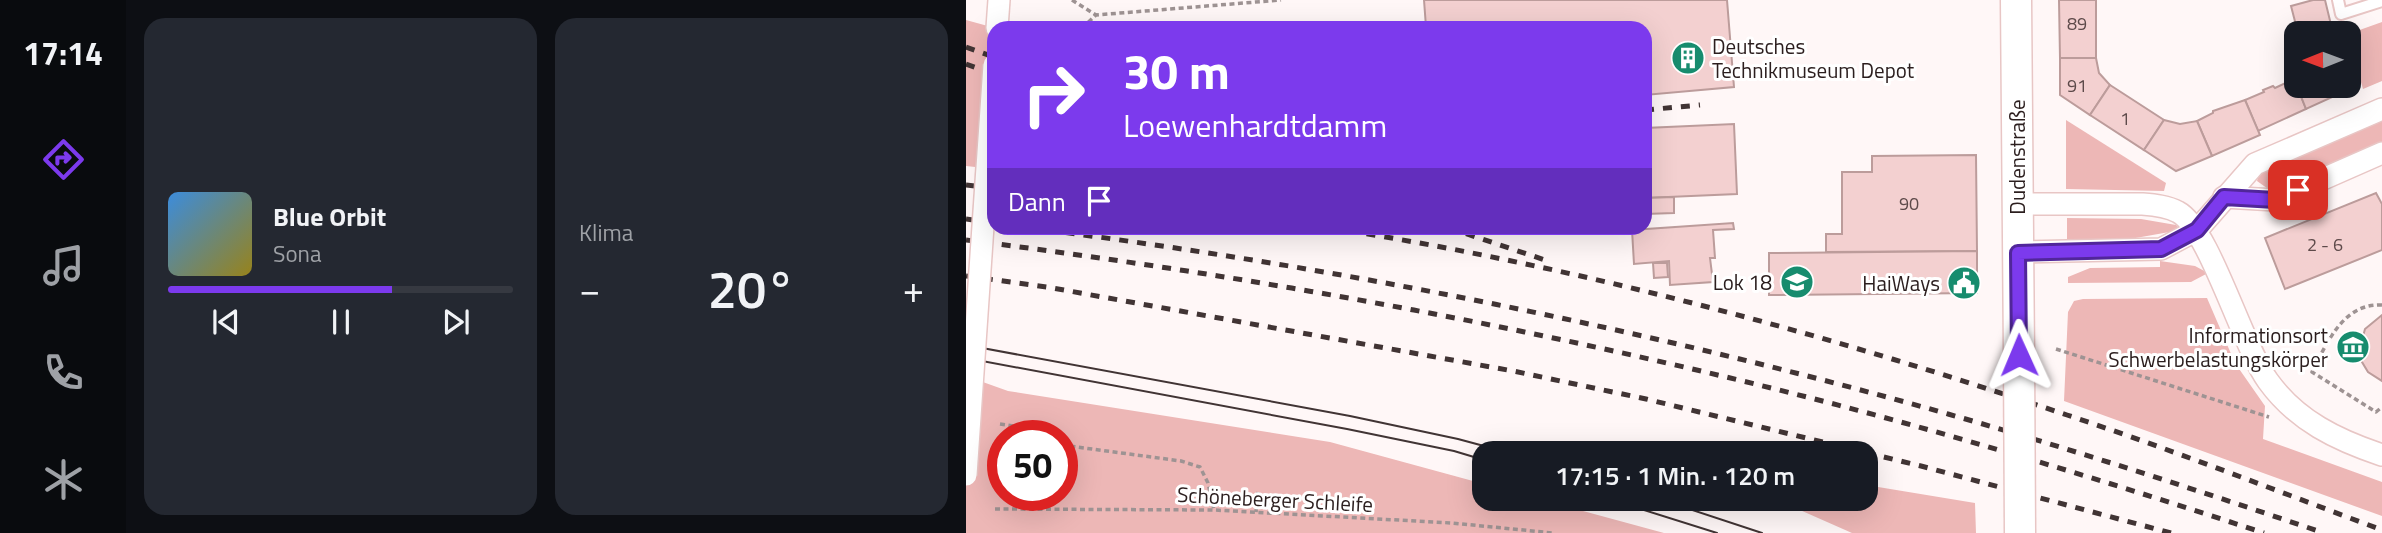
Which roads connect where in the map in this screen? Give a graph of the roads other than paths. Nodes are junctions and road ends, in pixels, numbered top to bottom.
1 (999, 0) edge
2 (2016, 0) edge
3 (2338, 0) edge
4 (2382, 1) edge
5 (998, 21) edge
6 (2382, 109) edge
7 (2382, 153) edge
8 (987, 168) edge
9 (2224, 197) junction
10 (2017, 204) junction
11 (2197, 230) junction
12 (2018, 253) junction
13 (2382, 455) edge
14 (966, 475) edge
15 (2020, 533) edge

1 - 5 street
2 - 10 main road, Dudenstraße
3 - 4 lane
6 - 9 street
7 - 9 street
8 - 14 street, bridge
9 - 11 street
10 - 11 street
10 - 12 main road, Dudenstraße
11 - 12 street
11 - 13 street
12 - 15 main road, Dudenstraße, bridge

